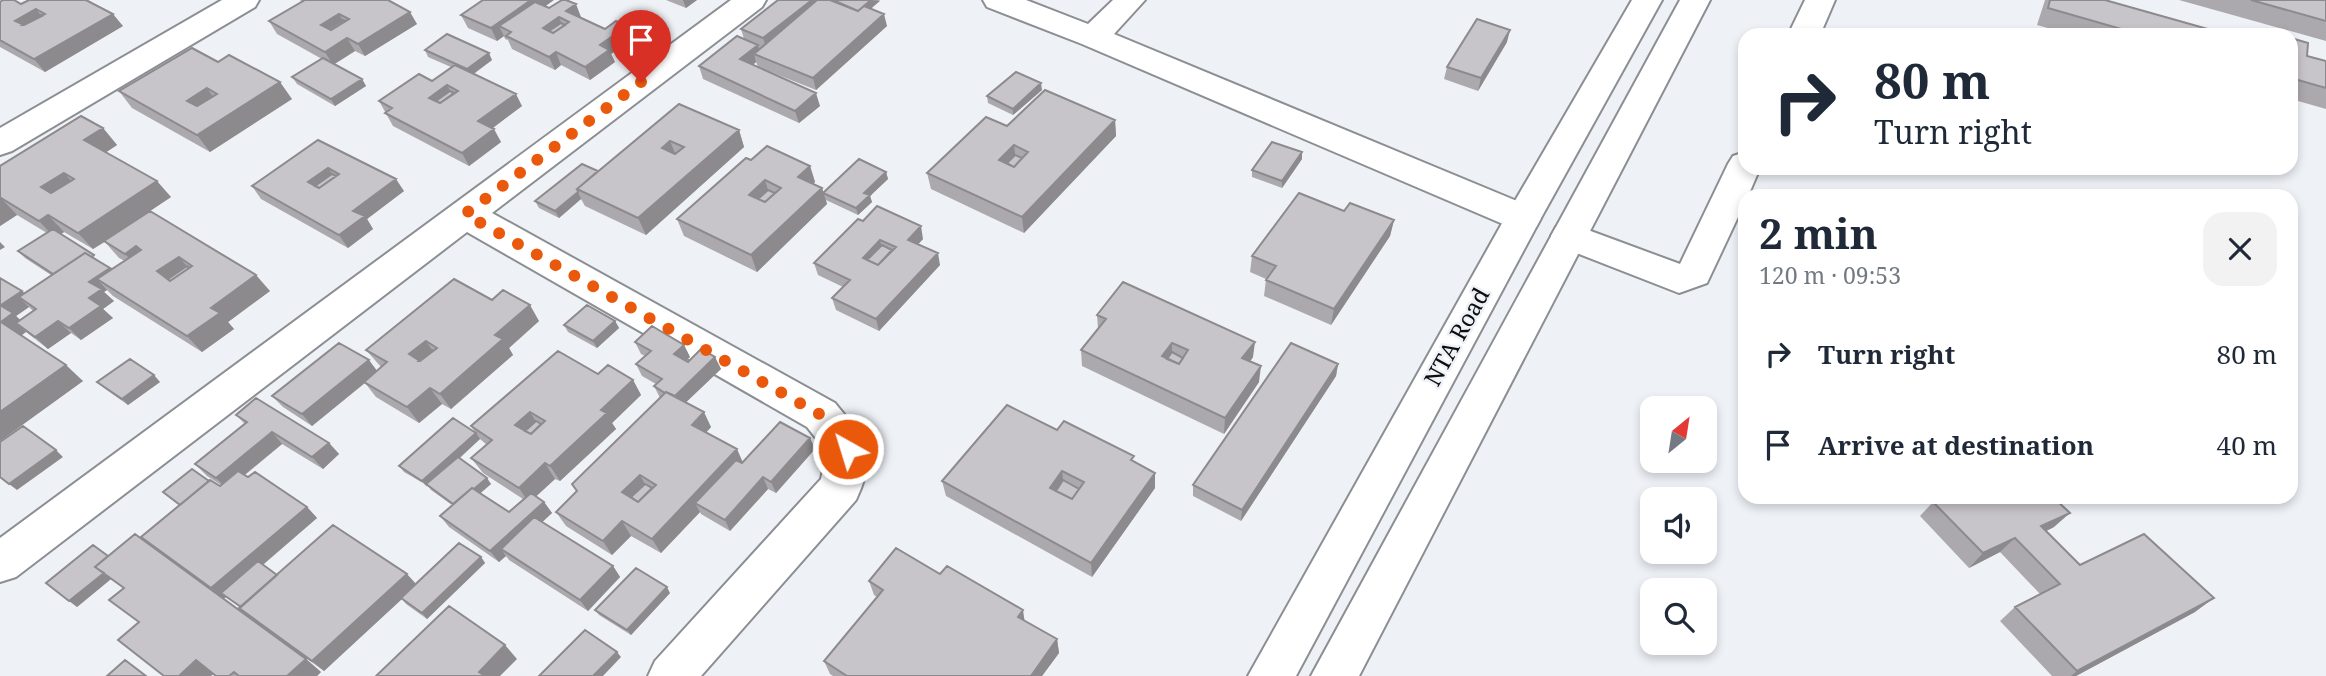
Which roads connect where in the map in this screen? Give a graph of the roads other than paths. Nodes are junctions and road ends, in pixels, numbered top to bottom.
1 (244, 0) edge
2 (751, 0) edge
3 (998, 0) edge
4 (1130, 0) edge
5 (1647, 0) edge
6 (1695, 0) edge
7 (1820, 0) edge
8 (1807, 28) edge
9 (1093, 37) junction
10 (0, 143) edge
11 (1740, 175) edge
12 (465, 214) junction
13 (1523, 218) junction
14 (1569, 236) junction
15 (0, 563) edge
16 (671, 676) edge
17 (1271, 676) edge
18 (1334, 676) edge

1 - 10 street
2 - 12 street
3 - 9 street
4 - 9 street
5 - 13 street, NTA Road
6 - 14 street
7 - 8 street
9 - 13 street
11 - 14 street
12 - 15 street
12 - 16 street
13 - 17 street, NTA Road
14 - 18 street

